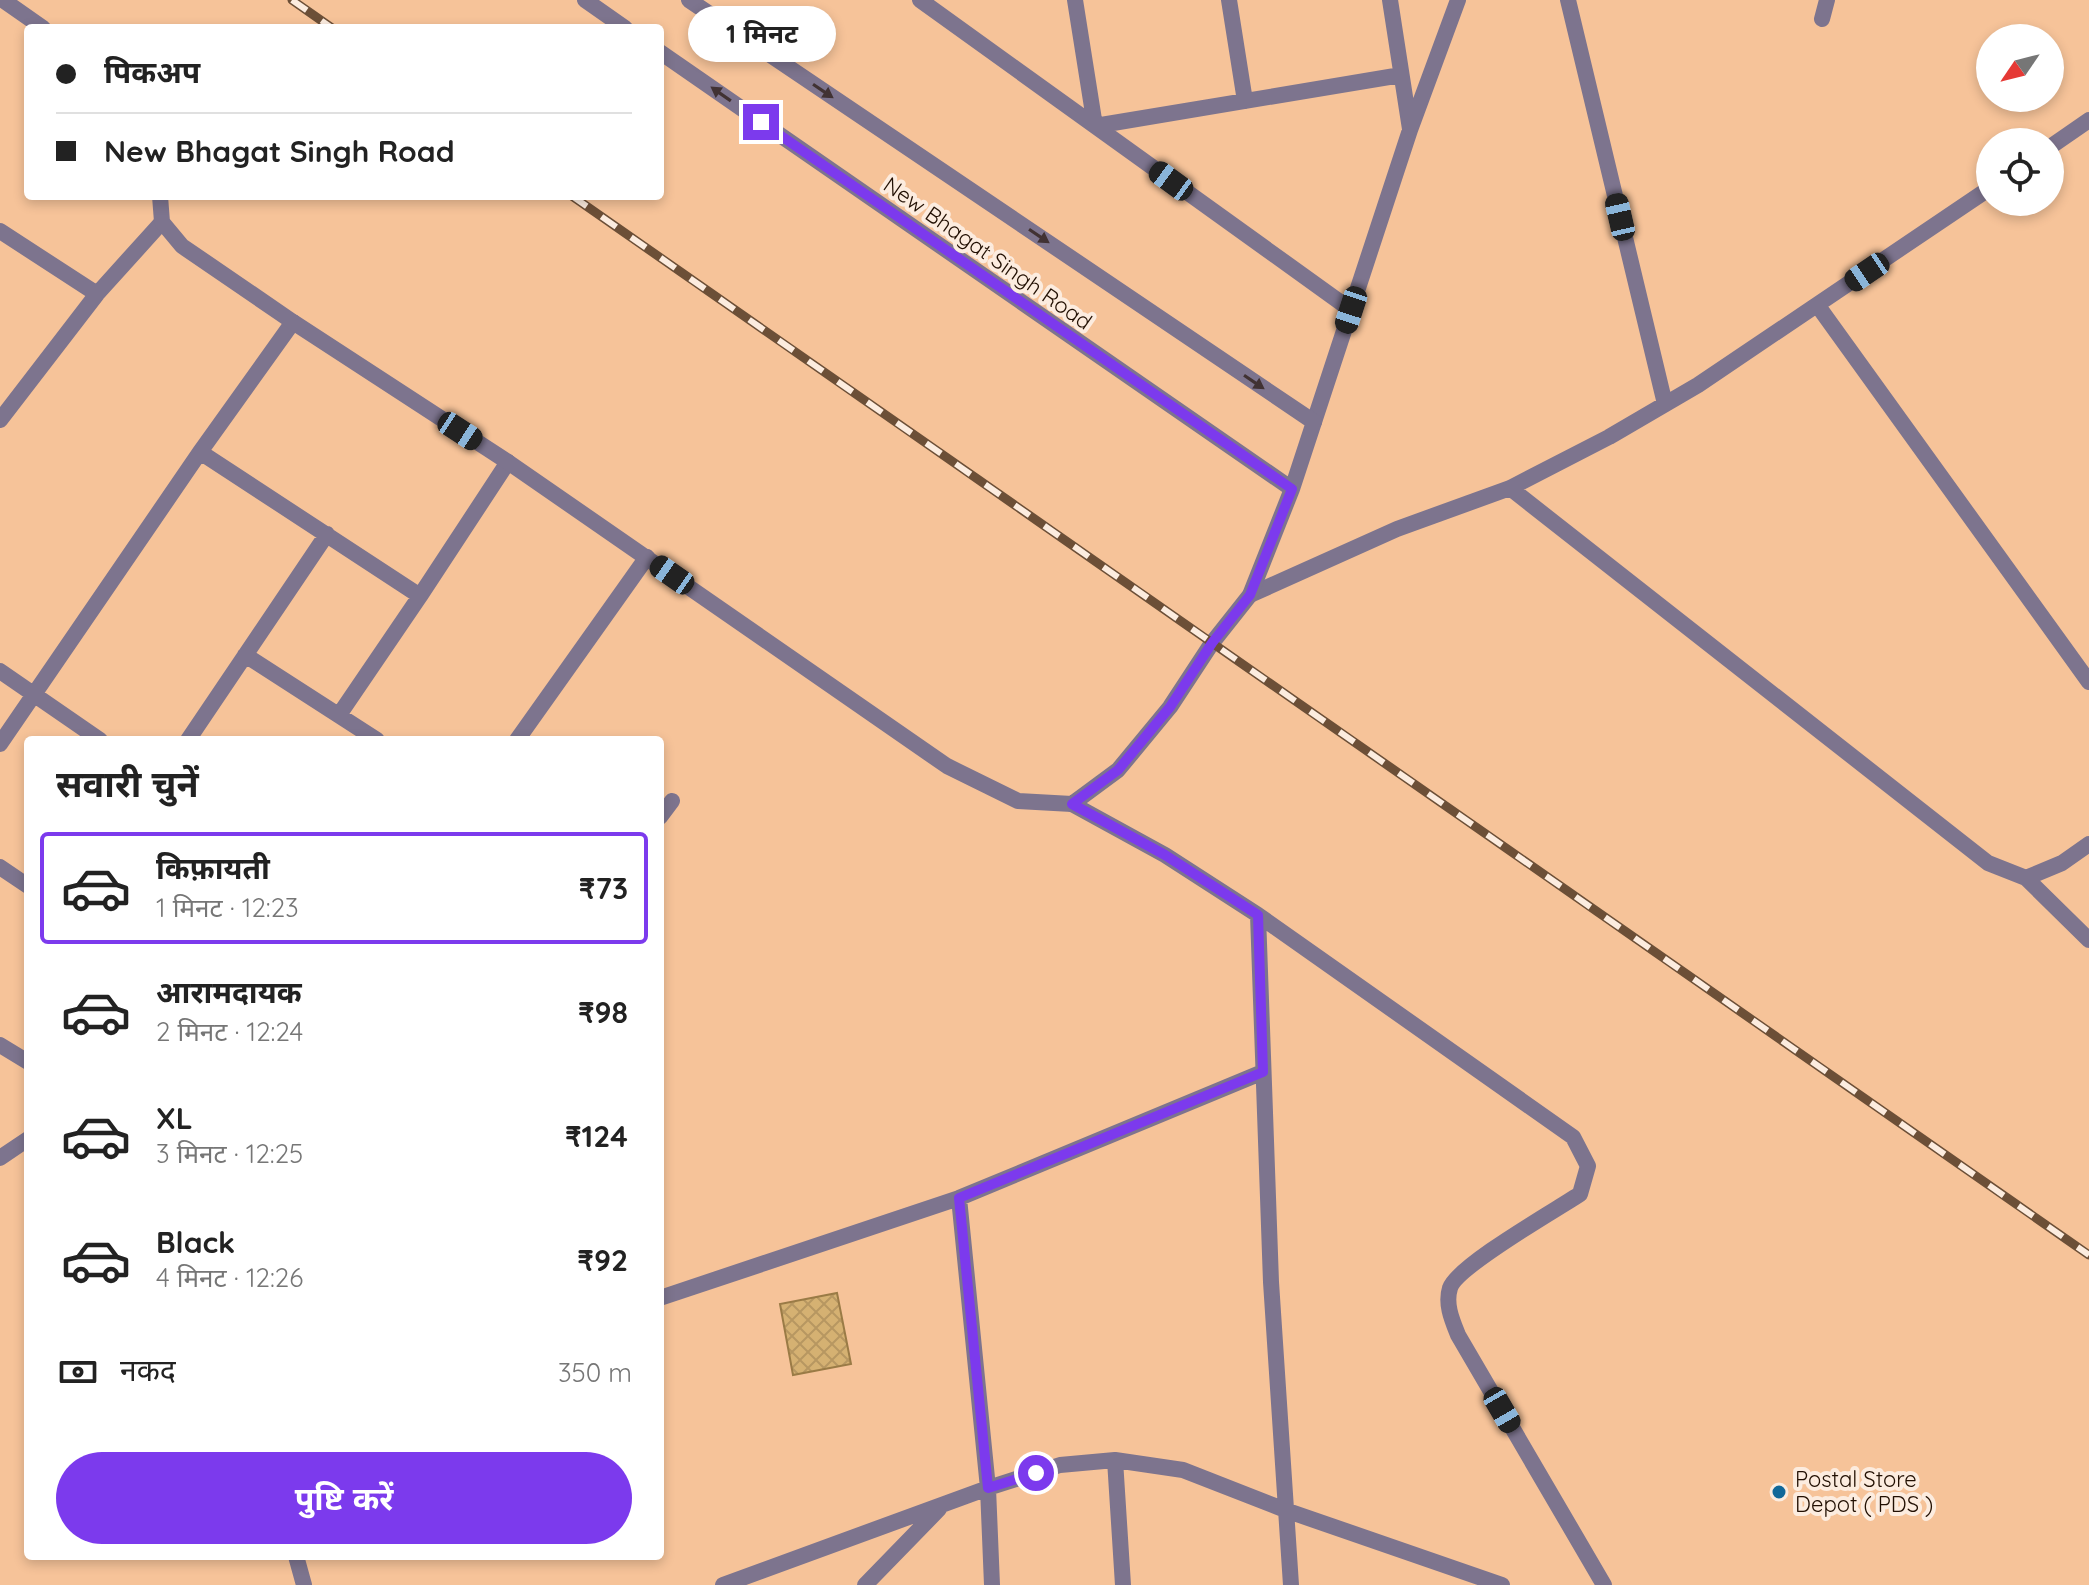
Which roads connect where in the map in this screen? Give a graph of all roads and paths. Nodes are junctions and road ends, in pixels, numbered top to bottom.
1 (3, 0) edge
2 (585, 0) edge
3 (689, 0) edge
4 (1075, 0) edge
5 (1229, 0) edge
6 (1390, 0) edge
7 (1458, 0) edge
8 (1568, 0) edge
9 (1827, 0) edge
10 (923, 1) edge
11 (1822, 19) dead end
12 (37, 24) edge
13 (619, 24) edge
14 (664, 55) edge
15 (1401, 75) junction
16 (1245, 101) junction
17 (2089, 121) edge
18 (1095, 126) junction
19 (1410, 130) junction
20 (2064, 138) edge
21 (1976, 198) edge
22 (160, 200) edge
23 (162, 222) junction
24 (0, 231) edge
25 (97, 294) junction
26 (1818, 306) junction
27 (1351, 310) junction
28 (293, 322) junction
29 (1665, 404) junction
30 (0, 420) edge
31 (1314, 422) junction
32 (200, 452) junction
33 (508, 462) junction
34 (1510, 488) junction
35 (1292, 489) junction
36 (327, 534) junction
37 (647, 557) junction
38 (1250, 595) junction
39 (420, 596) junction
40 (245, 655) junction
41 (0, 671) edge
42 (2089, 682) edge
43 (35, 696) junction
44 (339, 715) junction
45 (94, 736) edge
46 (191, 736) edge
47 (371, 736) edge
48 (520, 736) edge
49 (0, 744) edge
50 (672, 801) dead end
51 (1072, 804) junction
52 (664, 812) edge
53 (2089, 844) edge
54 (0, 867) edge
55 (2026, 878) junction
56 (24, 883) edge
57 (1258, 915) junction
58 (2089, 940) edge
59 (0, 1045) edge
60 (24, 1060) edge
61 (1263, 1072) junction
62 (24, 1142) edge
63 (0, 1158) edge
64 (959, 1198) junction
65 (664, 1291) edge
66 (1115, 1460) junction
67 (988, 1488) junction
68 (943, 1505) junction
69 (1288, 1511) junction
70 (297, 1560) edge
71 (304, 1585) edge
72 (723, 1585) edge
73 (865, 1585) edge
74 (992, 1585) edge
75 (1123, 1585) edge
76 (1291, 1585) edge
77 (1502, 1585) edge
78 (1604, 1585) edge

1 - 12 street
2 - 13 street
3 -> 31 street, New Bhagat Singh Road
4 - 18 street
5 - 16 street
6 - 15 street
7 - 19 street
8 - 29 street
9 - 11 street
10 - 18 street
35 -> 14 street, New Bhagat Singh Road
15 - 16 street
15 - 19 street
16 - 18 street
17 - 20 street
18 - 27 street
19 - 27 street
21 - 26 street
22 - 23 street
23 - 25 street
23 - 28 street
24 - 25 street
25 - 30 street
26 - 29 street
26 - 42 street
27 - 31 street
28 - 32 street
28 - 33 street
29 - 34 street
31 - 35 street
32 - 36 street
32 - 43 street
33 - 37 street
33 - 39 street
34 - 38 street
34 - 55 street
35 - 38 street
36 - 39 street
36 - 40 street
37 - 48 street
37 - 51 street
38 - 51 street
39 - 44 street
40 - 44 street
40 - 46 street
41 - 43 street
43 - 45 street
43 - 49 street
44 - 47 street
50 - 52 street
51 - 57 street
53 - 55 street
54 - 56 street
55 - 58 street
57 - 61 street
57 - 78 street
59 - 60 street
61 - 64 street
61 - 69 street
62 - 63 street
64 - 65 street
64 - 67 street
66 - 67 street
66 - 69 street
66 - 75 street
67 - 68 street
67 - 74 street
68 - 72 street
68 - 73 street
69 - 76 street
69 - 77 street
70 - 71 street

